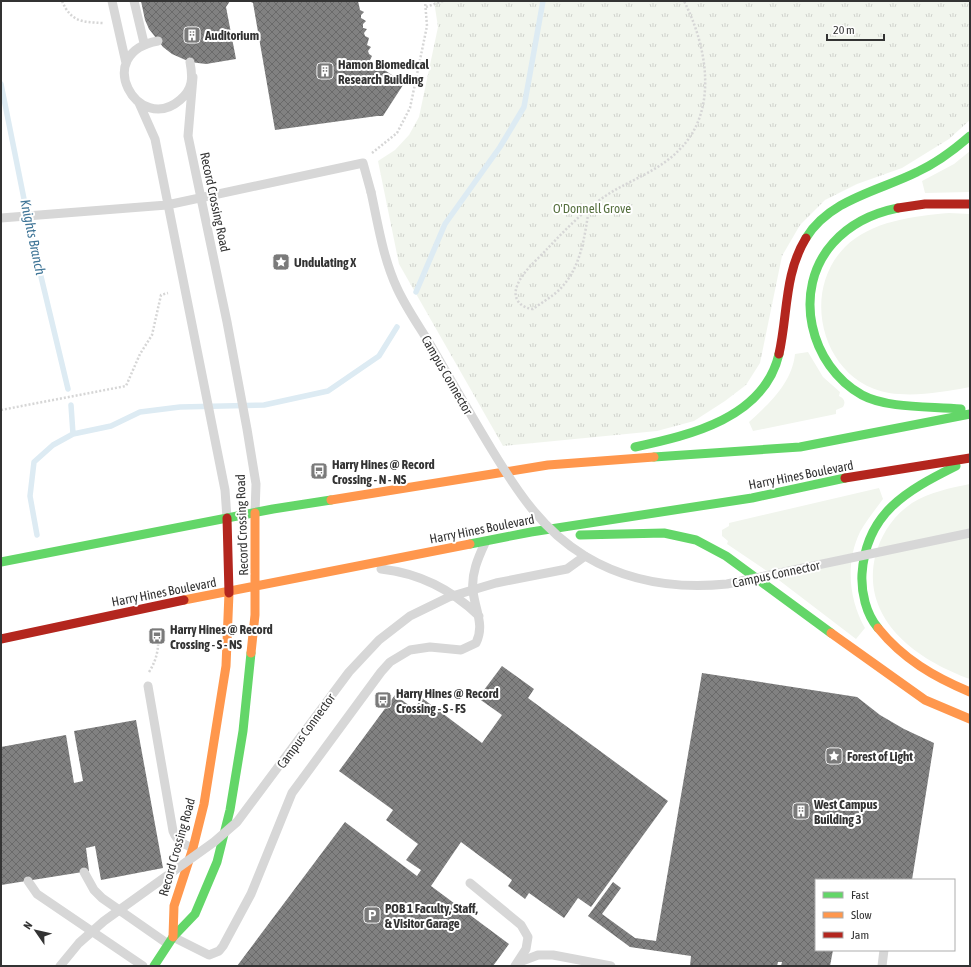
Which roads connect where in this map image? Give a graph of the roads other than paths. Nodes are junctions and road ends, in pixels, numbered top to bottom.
1 (112, 1) edge
2 (134, 1) edge
3 (158, 41) dead end
4 (144, 43) junction
5 (190, 62) dead end
6 (126, 64) junction
7 (193, 77) junction
8 (139, 103) junction
9 (970, 136) edge
10 (201, 198) junction
11 (970, 204) edge
12 (167, 205) junction
13 (1, 218) edge
14 (970, 410) edge
15 (970, 414) edge
16 (970, 459) edge
17 (548, 465) junction
18 (255, 513) junction
19 (228, 518) junction
20 (531, 532) junction
21 (970, 533) edge
22 (486, 541) junction
23 (585, 556) junction
24 (1, 562) edge
25 (360, 566) junction
26 (256, 587) junction
27 (229, 592) junction
28 (479, 616) junction
29 (1, 639) edge
30 (148, 686) dead end
31 (970, 692) edge
32 (970, 719) edge
33 (193, 848) junction
34 (84, 872) dead end
35 (28, 881) dead end
36 (470, 884) dead end
37 (170, 941) junction
38 (884, 951) edge
39 (516, 965) edge
40 (60, 966) edge
41 (143, 966) edge
42 (154, 966) edge
43 (611, 966) edge
44 (882, 966) edge

1 - 6 lane, Record Crossing Road
2 - 4 lane
3 - 4 lane
4 - 6 lane
5 - 7 lane, Record Crossing Road
6 - 8 lane, Record Crossing Road
7 - 8 lane
7 - 10 lane, Record Crossing Road
8 - 12 lane, Record Crossing Road
9 - 17 main road
10 - 12 lane
10 - 18 lane, Record Crossing Road
10 - 23 lane, Campus Connector, bridge
11 - 14 main road
12 - 13 lane
12 - 19 lane, Record Crossing Road
15 - 17 main road, Harry Hines Boulevard
16 - 20 main road, Harry Hines Boulevard
16 - 31 main road
17 - 18 main road, Harry Hines Boulevard
18 - 19 main road, Harry Hines Boulevard
18 - 26 main road, Record Crossing Road
19 - 24 main road, Harry Hines Boulevard
19 - 27 main road, Record Crossing Road
20 - 22 main road, Harry Hines Boulevard
20 - 32 main road
21 - 23 lane, Campus Connector, bridge
22 - 25 main road, Harry Hines Boulevard
22 - 28 lane
23 - 40 lane, Campus Connector, bridge
25 - 26 main road, Harry Hines Boulevard
25 - 28 lane
26 - 27 main road, Harry Hines Boulevard
26 - 37 main road, Record Crossing Road
27 - 29 main road, Harry Hines Boulevard
27 - 33 main road, Record Crossing Road
28 - 37 lane
30 - 33 lane
33 - 37 main road, Record Crossing Road
34 - 37 lane
35 - 41 lane
36 - 39 lane
37 - 42 main road, Record Crossing Road
38 - 44 lane
39 - 43 lane

